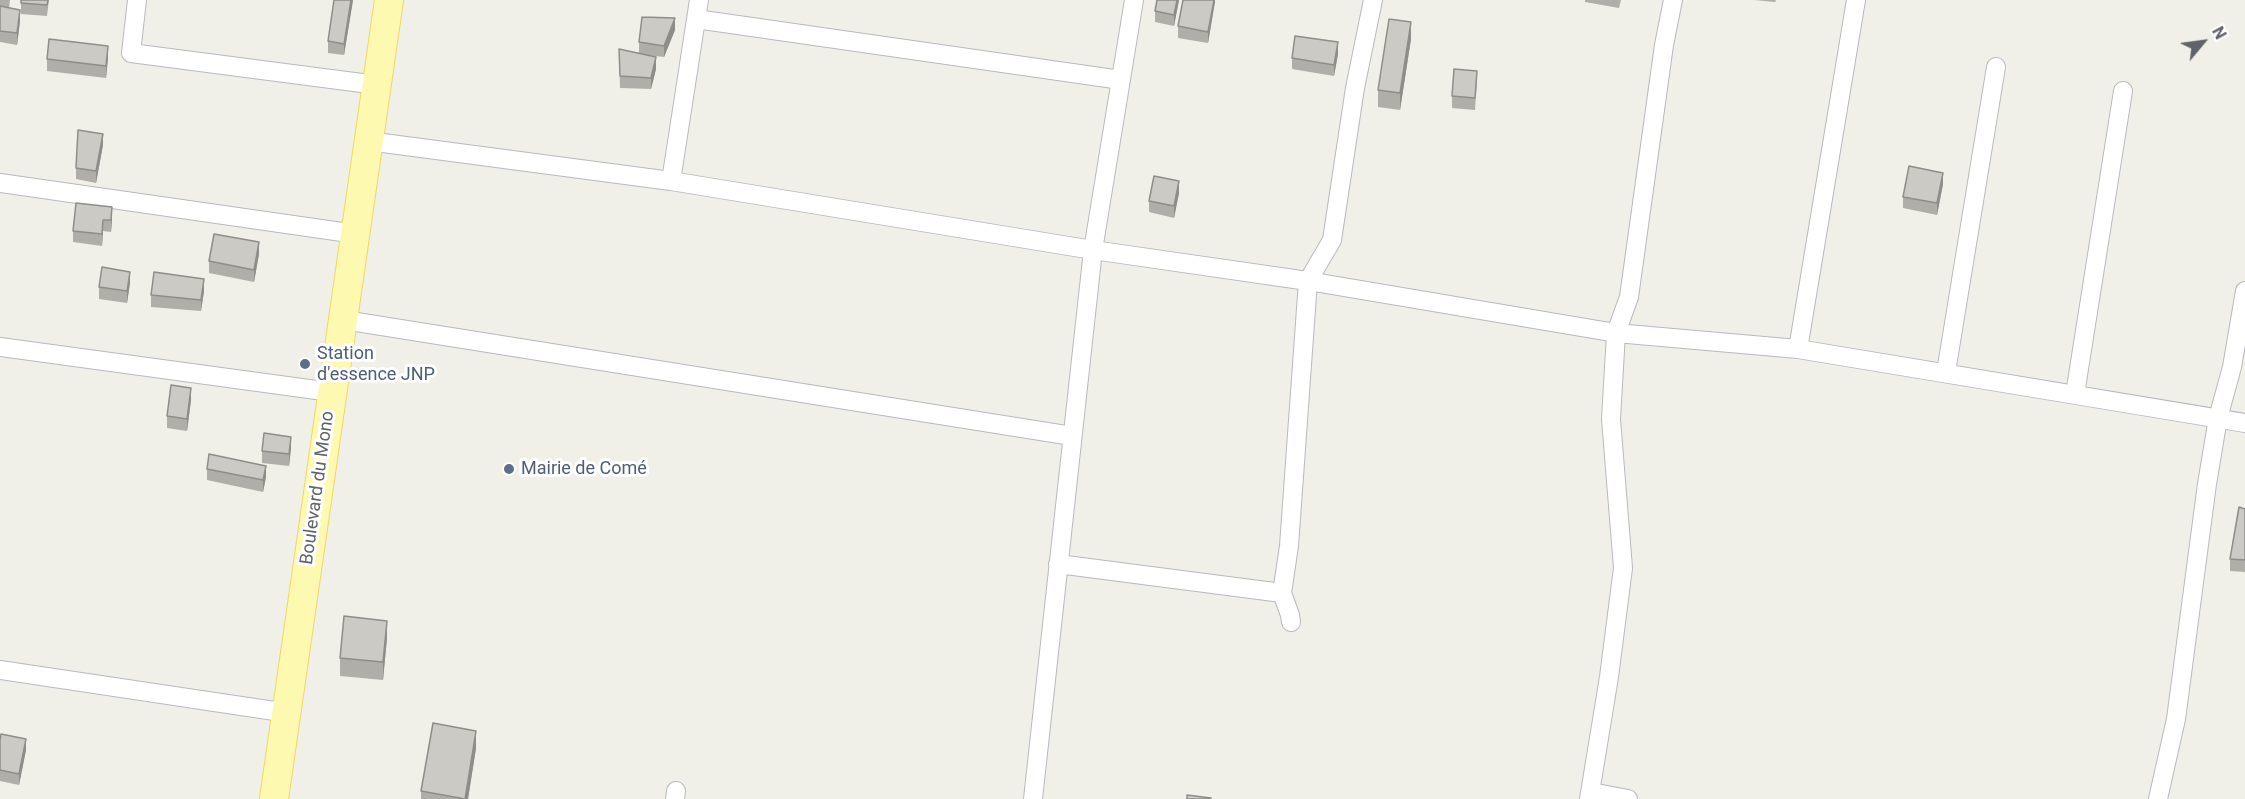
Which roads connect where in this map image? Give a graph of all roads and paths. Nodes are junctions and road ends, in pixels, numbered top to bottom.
1 (137, 0) edge
2 (389, 0) edge
3 (699, 0) edge
4 (1134, 0) edge
5 (1373, 0) edge
6 (1673, 0) edge
7 (1856, 0) edge
8 (696, 19) junction
9 (1996, 67) dead end
10 (1121, 80) junction
11 (377, 85) junction
12 (2122, 91) dead end
13 (368, 141) junction
14 (671, 181) junction
15 (0, 183) edge
16 (356, 234) junction
17 (1093, 250) junction
18 (1308, 281) junction
19 (2245, 291) edge
20 (344, 320) junction
21 (1616, 333) junction
22 (0, 347) edge
23 (1798, 349) junction
24 (1946, 372) junction
25 (331, 392) junction
26 (2075, 394) junction
27 (2218, 418) junction
28 (2245, 423) edge
29 (1072, 436) junction
30 (1058, 564) junction
31 (1282, 592) junction
32 (1291, 622) dead end
33 (0, 670) edge
34 (288, 712) junction
35 (1590, 795) edge
36 (274, 799) edge
37 (1033, 799) edge
38 (1628, 799) edge
39 (2158, 799) edge

1 - 11 street
2 - 11 main road, Boulevard du Mono
3 - 8 street
4 - 10 street
5 - 18 street
6 - 21 street
7 - 23 street
8 - 10 street
8 - 14 street
9 - 24 street
10 - 17 street
11 - 13 main road, Boulevard du Mono
12 - 26 street
13 - 14 street
13 - 16 main road, Boulevard du Mono
14 - 17 street
15 - 16 street
16 - 20 main road, Boulevard du Mono
17 - 18 street
17 - 29 street
18 - 21 street
18 - 31 street
19 - 27 street
20 - 25 main road, Boulevard du Mono
20 - 29 street
21 - 23 street
21 - 35 street
22 - 25 street
23 - 24 street
24 - 26 street
25 - 34 main road, Boulevard du Mono
26 - 27 street
27 - 28 street
27 - 39 street
29 - 30 street
30 - 31 street
30 - 37 street
31 - 32 street
33 - 34 street
34 - 36 main road, Boulevard du Mono
35 - 38 street

